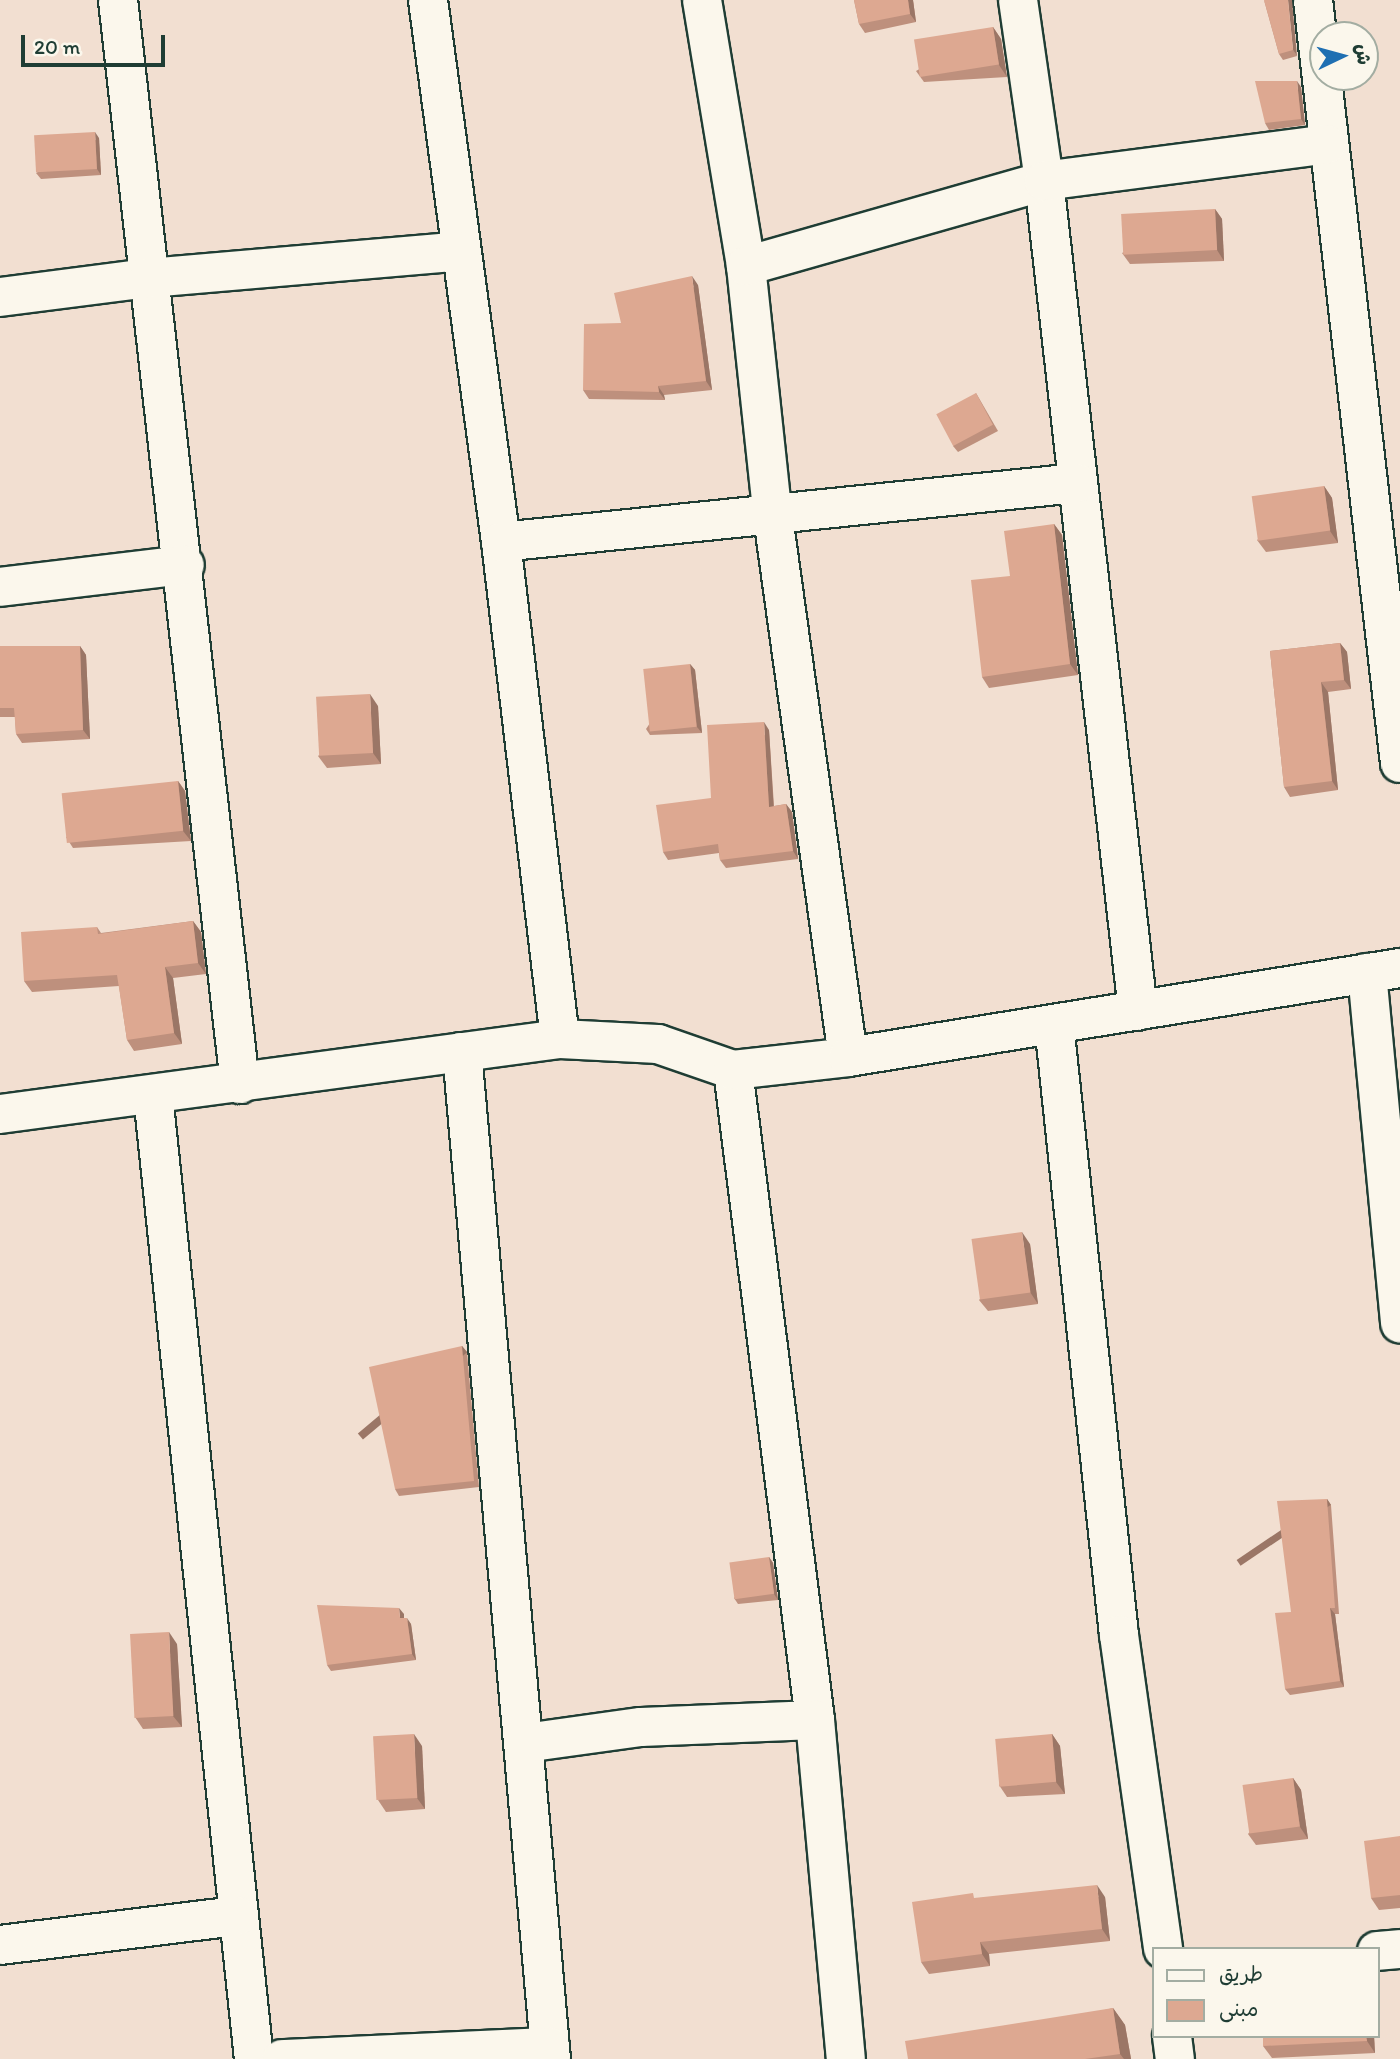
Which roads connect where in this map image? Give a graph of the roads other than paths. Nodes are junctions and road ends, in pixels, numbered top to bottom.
1 (118, 0) edge
2 (428, 0) edge
3 (702, 0) edge
4 (1018, 0) edge
5 (1313, 0) edge
6 (1327, 144) junction
7 (1044, 181) junction
8 (461, 251) junction
9 (746, 266) junction
10 (149, 278) junction
11 (0, 298) edge
12 (1077, 483) junction
13 (773, 517) junction
14 (501, 542) junction
15 (185, 565) junction
16 (0, 587) edge
17 (1400, 763) edge
18 (1383, 970) edge
19 (1138, 1011) junction
20 (1054, 1024) junction
21 (561, 1039) junction
22 (462, 1052) junction
23 (848, 1057) junction
24 (733, 1070) junction
25 (240, 1084) junction
26 (153, 1095) junction
27 (0, 1114) edge
28 (1400, 1323) edge
29 (815, 1720) junction
30 (525, 1743) junction
31 (237, 1916) junction
32 (0, 1945) edge
33 (1163, 1947) edge
34 (1400, 1949) edge
35 (1379, 1951) edge
36 (1172, 2038) edge
37 (550, 2053) edge
38 (254, 2059) edge
39 (282, 2059) edge
40 (846, 2059) edge
41 (1175, 2059) edge

1 - 10 street
2 - 8 street
3 - 9 street
4 - 7 street
5 - 6 street
6 - 7 street
6 - 17 street
7 - 9 street
7 - 12 street
8 - 10 street
8 - 14 street
9 - 13 street
10 - 11 street
10 - 15 street
12 - 13 street
12 - 19 street
13 - 14 street
13 - 23 street
14 - 21 street
15 - 16 street
15 - 25 street
18 - 19 street
18 - 28 street
19 - 20 street
20 - 23 street
20 - 33 street
21 - 22 street
21 - 24 street
22 - 25 street
22 - 30 street
23 - 24 street
24 - 29 street
25 - 26 street
26 - 27 street
26 - 31 street
29 - 30 street
29 - 40 street
30 - 37 street
31 - 32 street
31 - 38 street
34 - 35 street
36 - 41 street
37 - 39 street

